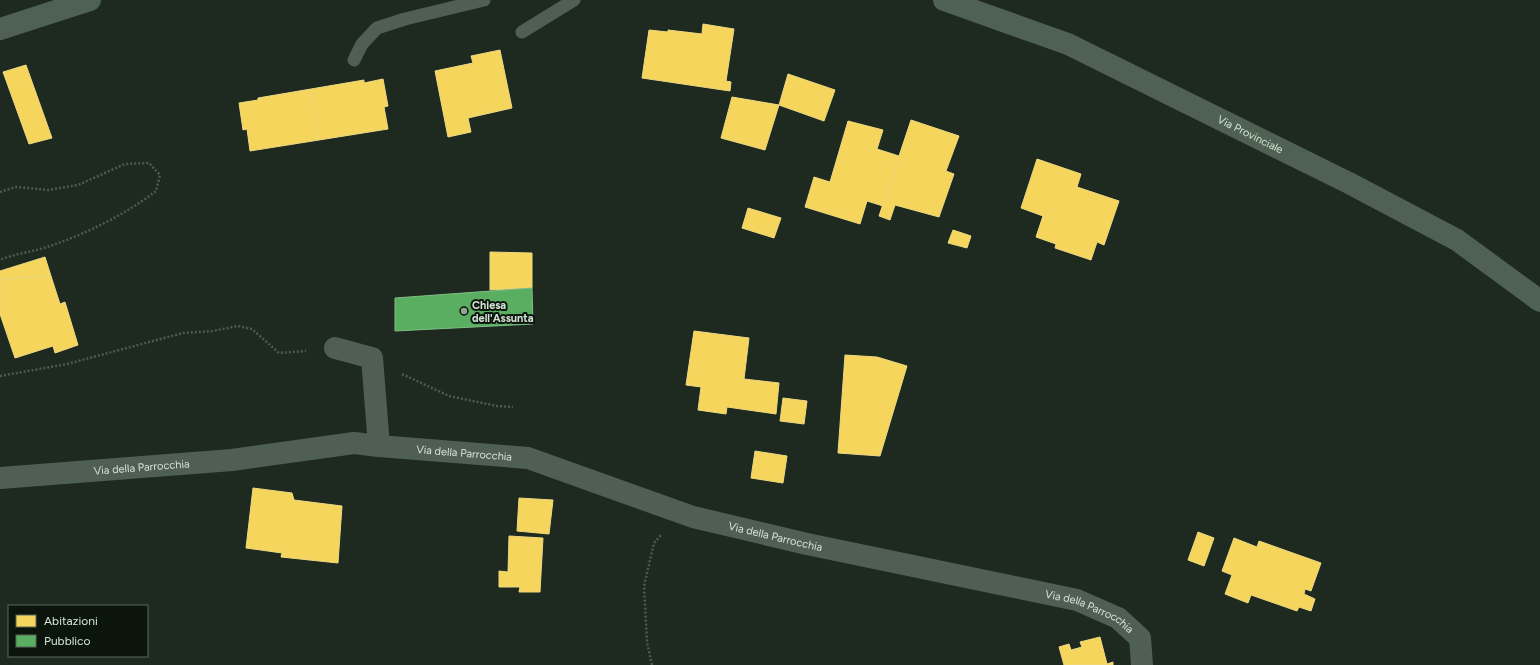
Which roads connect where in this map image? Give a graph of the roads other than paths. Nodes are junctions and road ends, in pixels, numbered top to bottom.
1 (90, 0) edge
2 (484, 0) edge
3 (574, 0) edge
4 (944, 0) edge
5 (0, 29) edge
6 (522, 32) dead end
7 (354, 60) dead end
8 (1540, 301) edge
9 (334, 348) road end
10 (378, 446) junction
11 (0, 478) edge
12 (1142, 665) edge

1 - 5 main road
2 - 7 lane
3 - 6 lane
4 - 8 main road, Via Provinciale
9 - 10 street
10 - 11 street, Via della Parrocchia
10 - 12 street, Via della Parrocchia

